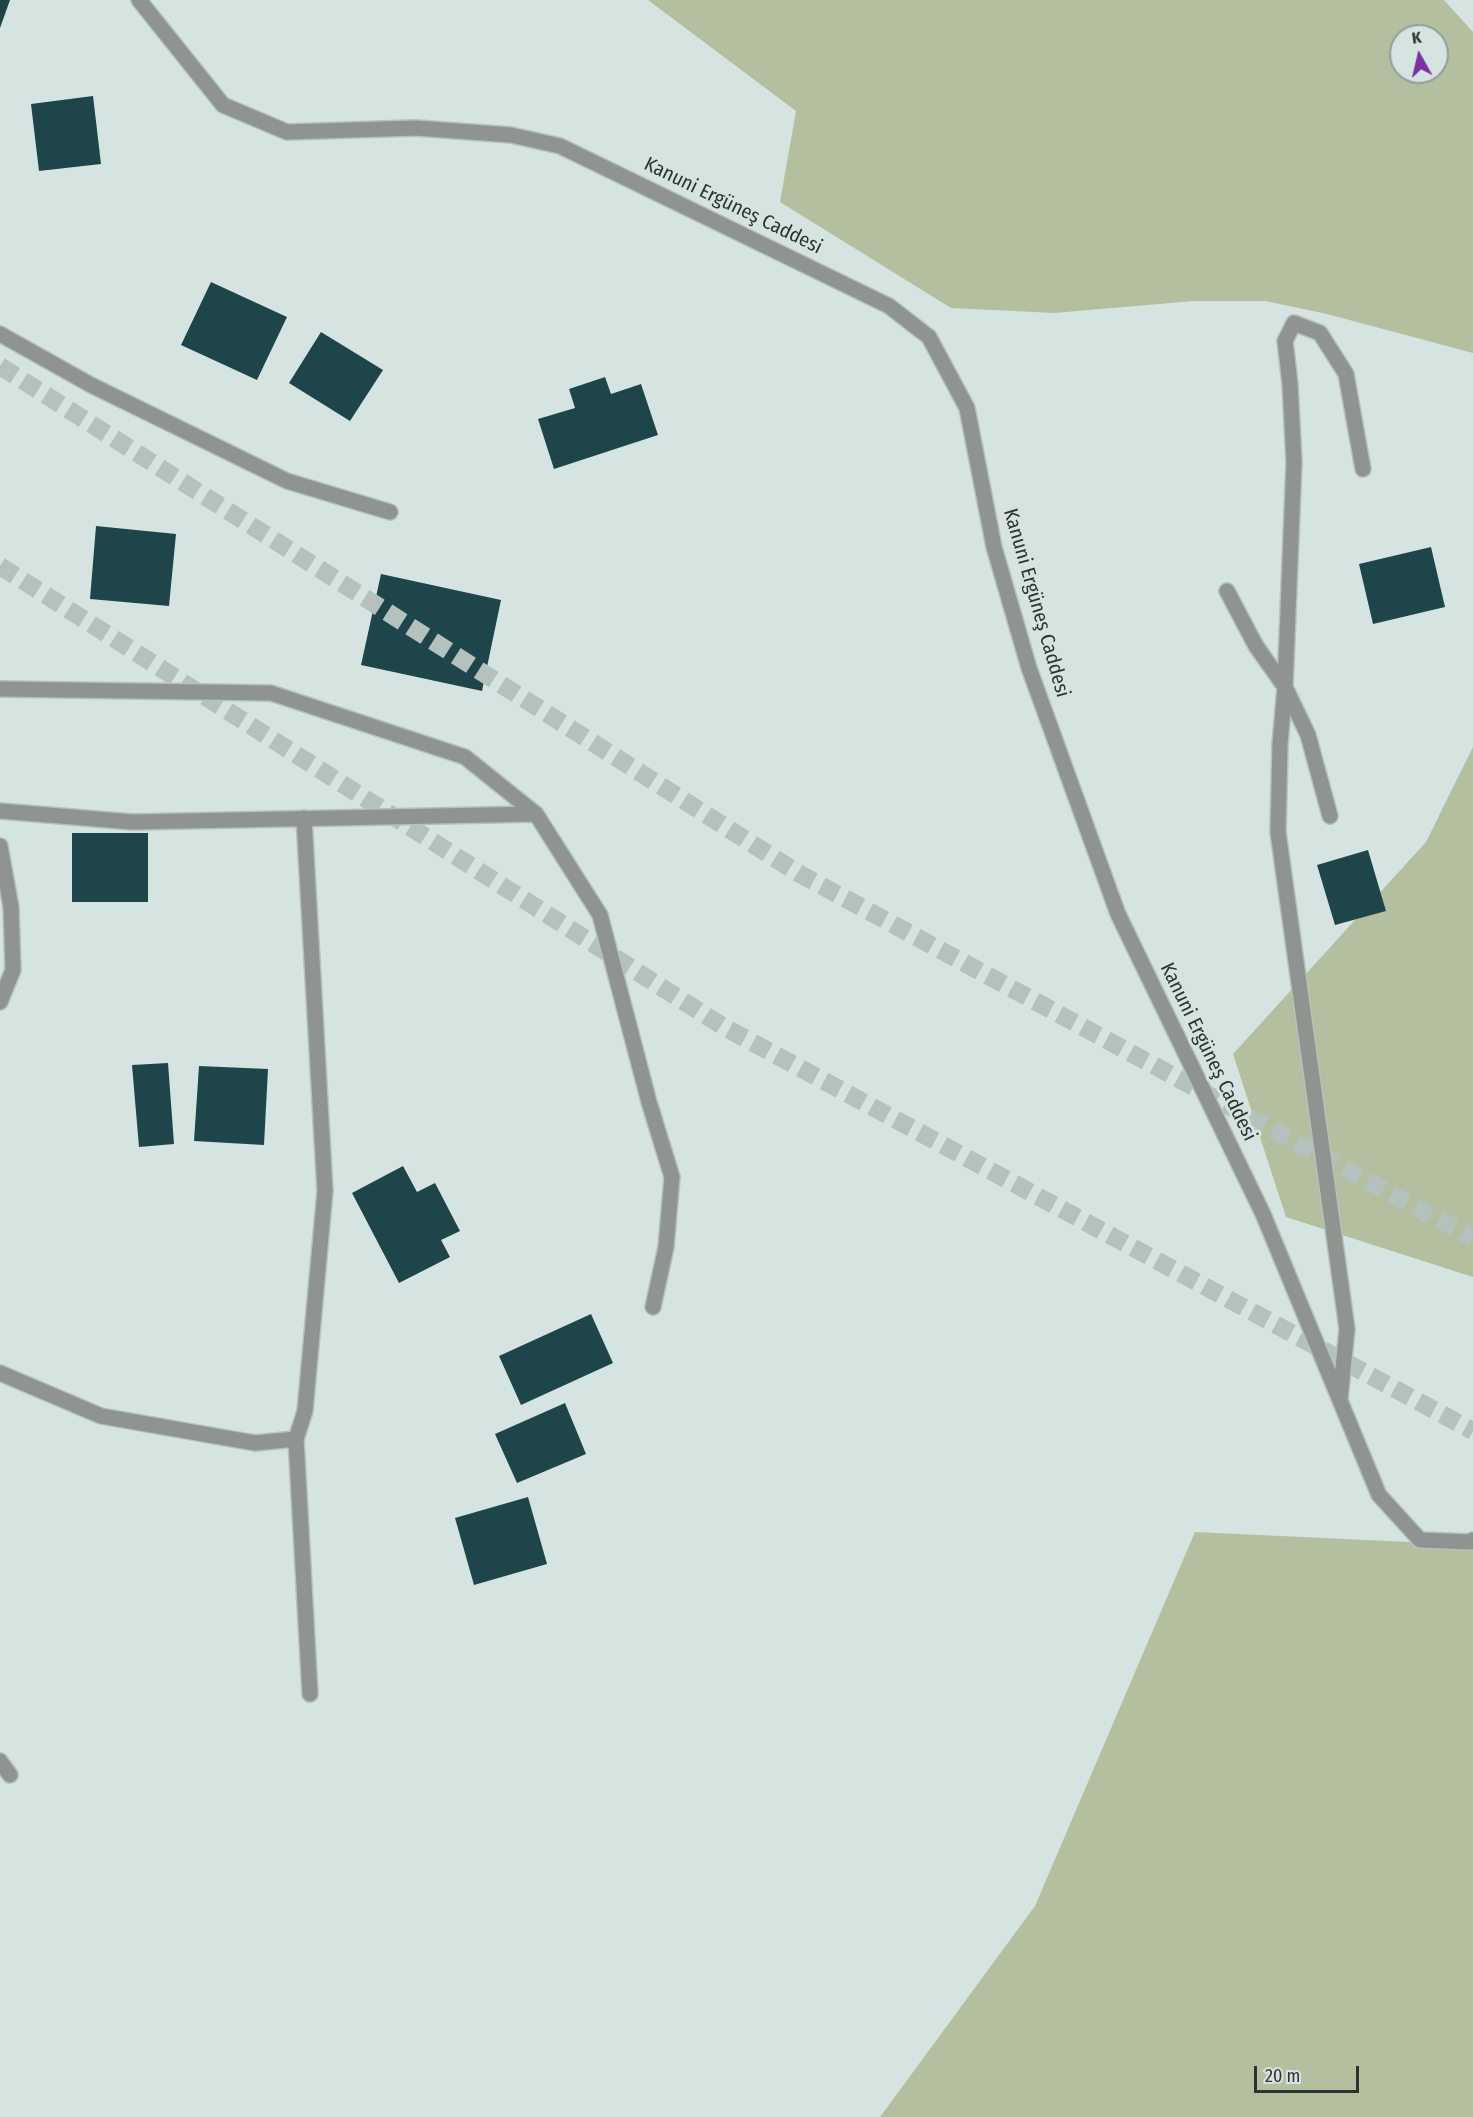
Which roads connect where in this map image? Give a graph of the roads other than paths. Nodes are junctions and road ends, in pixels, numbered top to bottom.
1 (139, 0) edge
2 (0, 334) edge
3 (1363, 469) dead end
4 (390, 512) dead end
5 (1227, 591) dead end
6 (1285, 687) junction
7 (0, 689) edge
8 (0, 811) edge
9 (536, 814) junction
10 (1330, 816) dead end
11 (304, 818) junction
12 (0, 846) edge
13 (0, 1002) edge
14 (653, 1307) dead end
15 (0, 1373) edge
16 (1340, 1402) junction
17 (296, 1439) junction
18 (1473, 1540) edge
19 (310, 1694) dead end
20 (0, 1761) edge
21 (10, 1775) dead end

1 - 16 street, Kanuni Ergüneş Caddesi
2 - 4 street
3 - 6 street
5 - 6 street
6 - 10 street
6 - 16 street
7 - 9 street
8 - 11 street
9 - 11 street
9 - 14 street
11 - 17 street
12 - 13 street
15 - 17 street
16 - 18 street, Kanuni Ergüneş Caddesi
17 - 19 street
20 - 21 street

